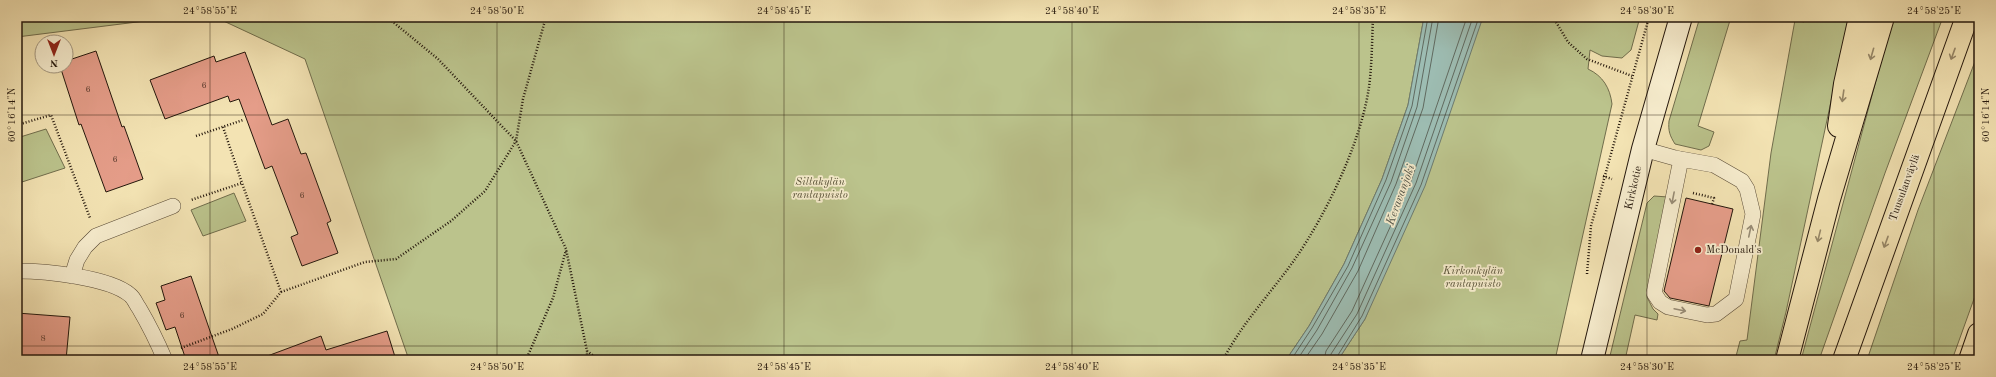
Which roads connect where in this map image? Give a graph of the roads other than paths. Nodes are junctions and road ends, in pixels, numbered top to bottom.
1 (1681, 17) edge
2 (1860, 17) edge
3 (1883, 17) edge
4 (1967, 17) edge
5 (1643, 148) junction
6 (1681, 159) junction
7 (1829, 198) junction
8 (173, 206) road end
9 (17, 270) edge
10 (72, 276) junction
11 (1979, 334) edge
12 (164, 357) edge
13 (1592, 360) edge
14 (1787, 360) edge
15 (1844, 360) edge
16 (1970, 360) edge

1 - 5 street, Kirkkotie
2 -> 7 highway
3 -> 7 highway
4 -> 15 highway, Tuusulanväylä
5 - 6 lane
5 - 13 street, Kirkkotie
6 -> 6 lane
7 -> 14 highway
8 - 10 lane
9 - 10 lane
10 - 12 lane
11 - 16 highway

